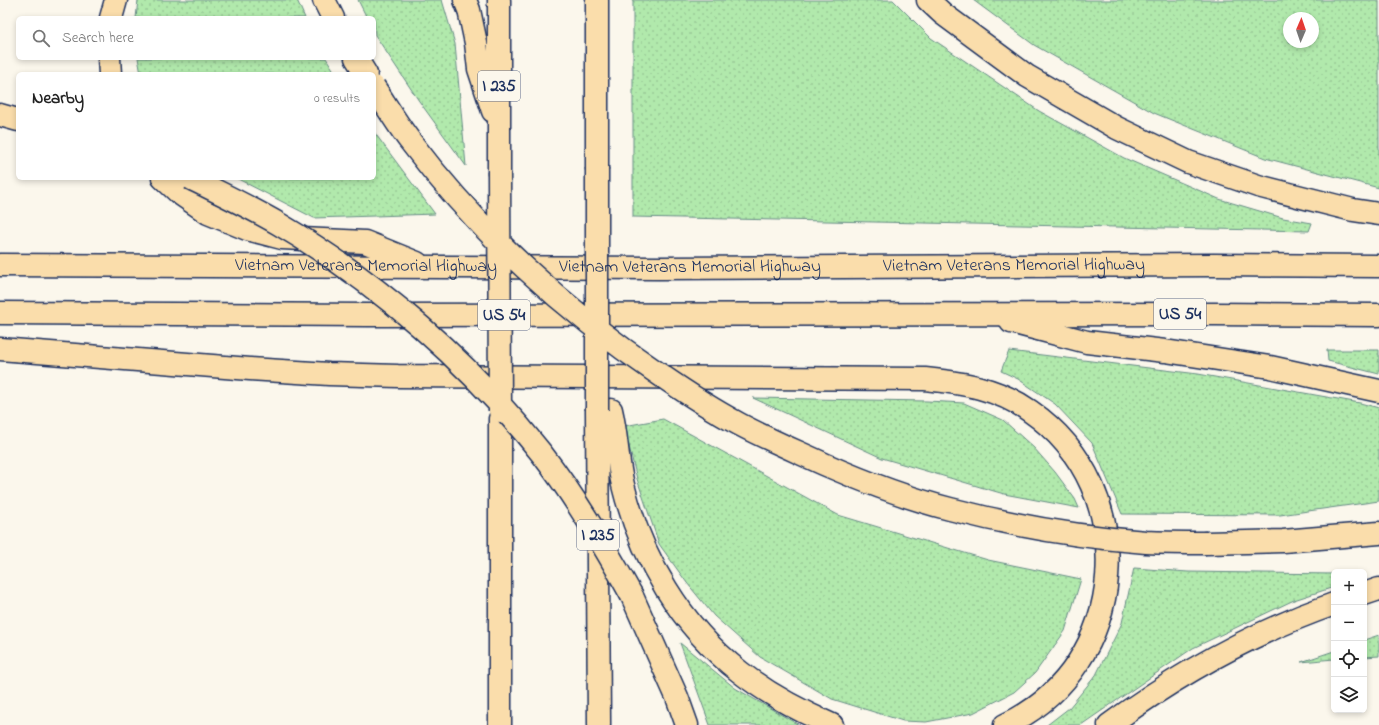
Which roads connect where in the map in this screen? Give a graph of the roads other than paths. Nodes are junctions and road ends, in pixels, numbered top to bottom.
1 (116, 0) edge
2 (324, 0) edge
3 (465, 0) edge
4 (499, 0) edge
5 (596, 0) edge
6 (928, 0) edge
7 (112, 16) edge
8 (332, 16) edge
9 (109, 60) edge
10 (357, 60) edge
11 (110, 72) edge
12 (365, 72) edge
13 (376, 90) edge
14 (0, 115) edge
15 (16, 119) edge
16 (499, 129) junction
17 (165, 180) edge
18 (194, 180) edge
19 (1379, 214) edge
20 (0, 265) edge
21 (1379, 266) edge
22 (429, 268) junction
23 (0, 313) edge
24 (981, 314) junction
25 (1379, 315) edge
26 (0, 349) edge
27 (1379, 391) edge
28 (604, 410) junction
29 (1379, 533) edge
30 (1379, 589) edge
31 (1367, 593) edge
32 (1331, 605) edge
33 (500, 725) edge
34 (599, 725) edge
35 (687, 725) edge
36 (832, 725) edge
37 (1005, 725) edge
38 (1109, 725) edge

1 - 7 highway
2 - 8 highway
3 - 16 highway
4 - 16 highway, I 235
5 - 28 highway, I 235, bridge
6 - 19 highway
9 - 11 highway
10 - 12 highway
13 - 29 highway, bridge
14 - 15 highway
16 - 33 highway, I 235, bridge
17 - 22 highway
18 - 35 highway, bridge
20 - 22 highway, Vietnam Veterans Memorial Highway
21 - 22 highway, Vietnam Veterans Memorial Highway
23 - 24 highway, US 54
24 - 25 highway, US 54
24 - 27 highway
26 - 37 highway
28 - 34 highway, I 235
28 - 36 highway
30 - 31 highway
32 - 38 highway

